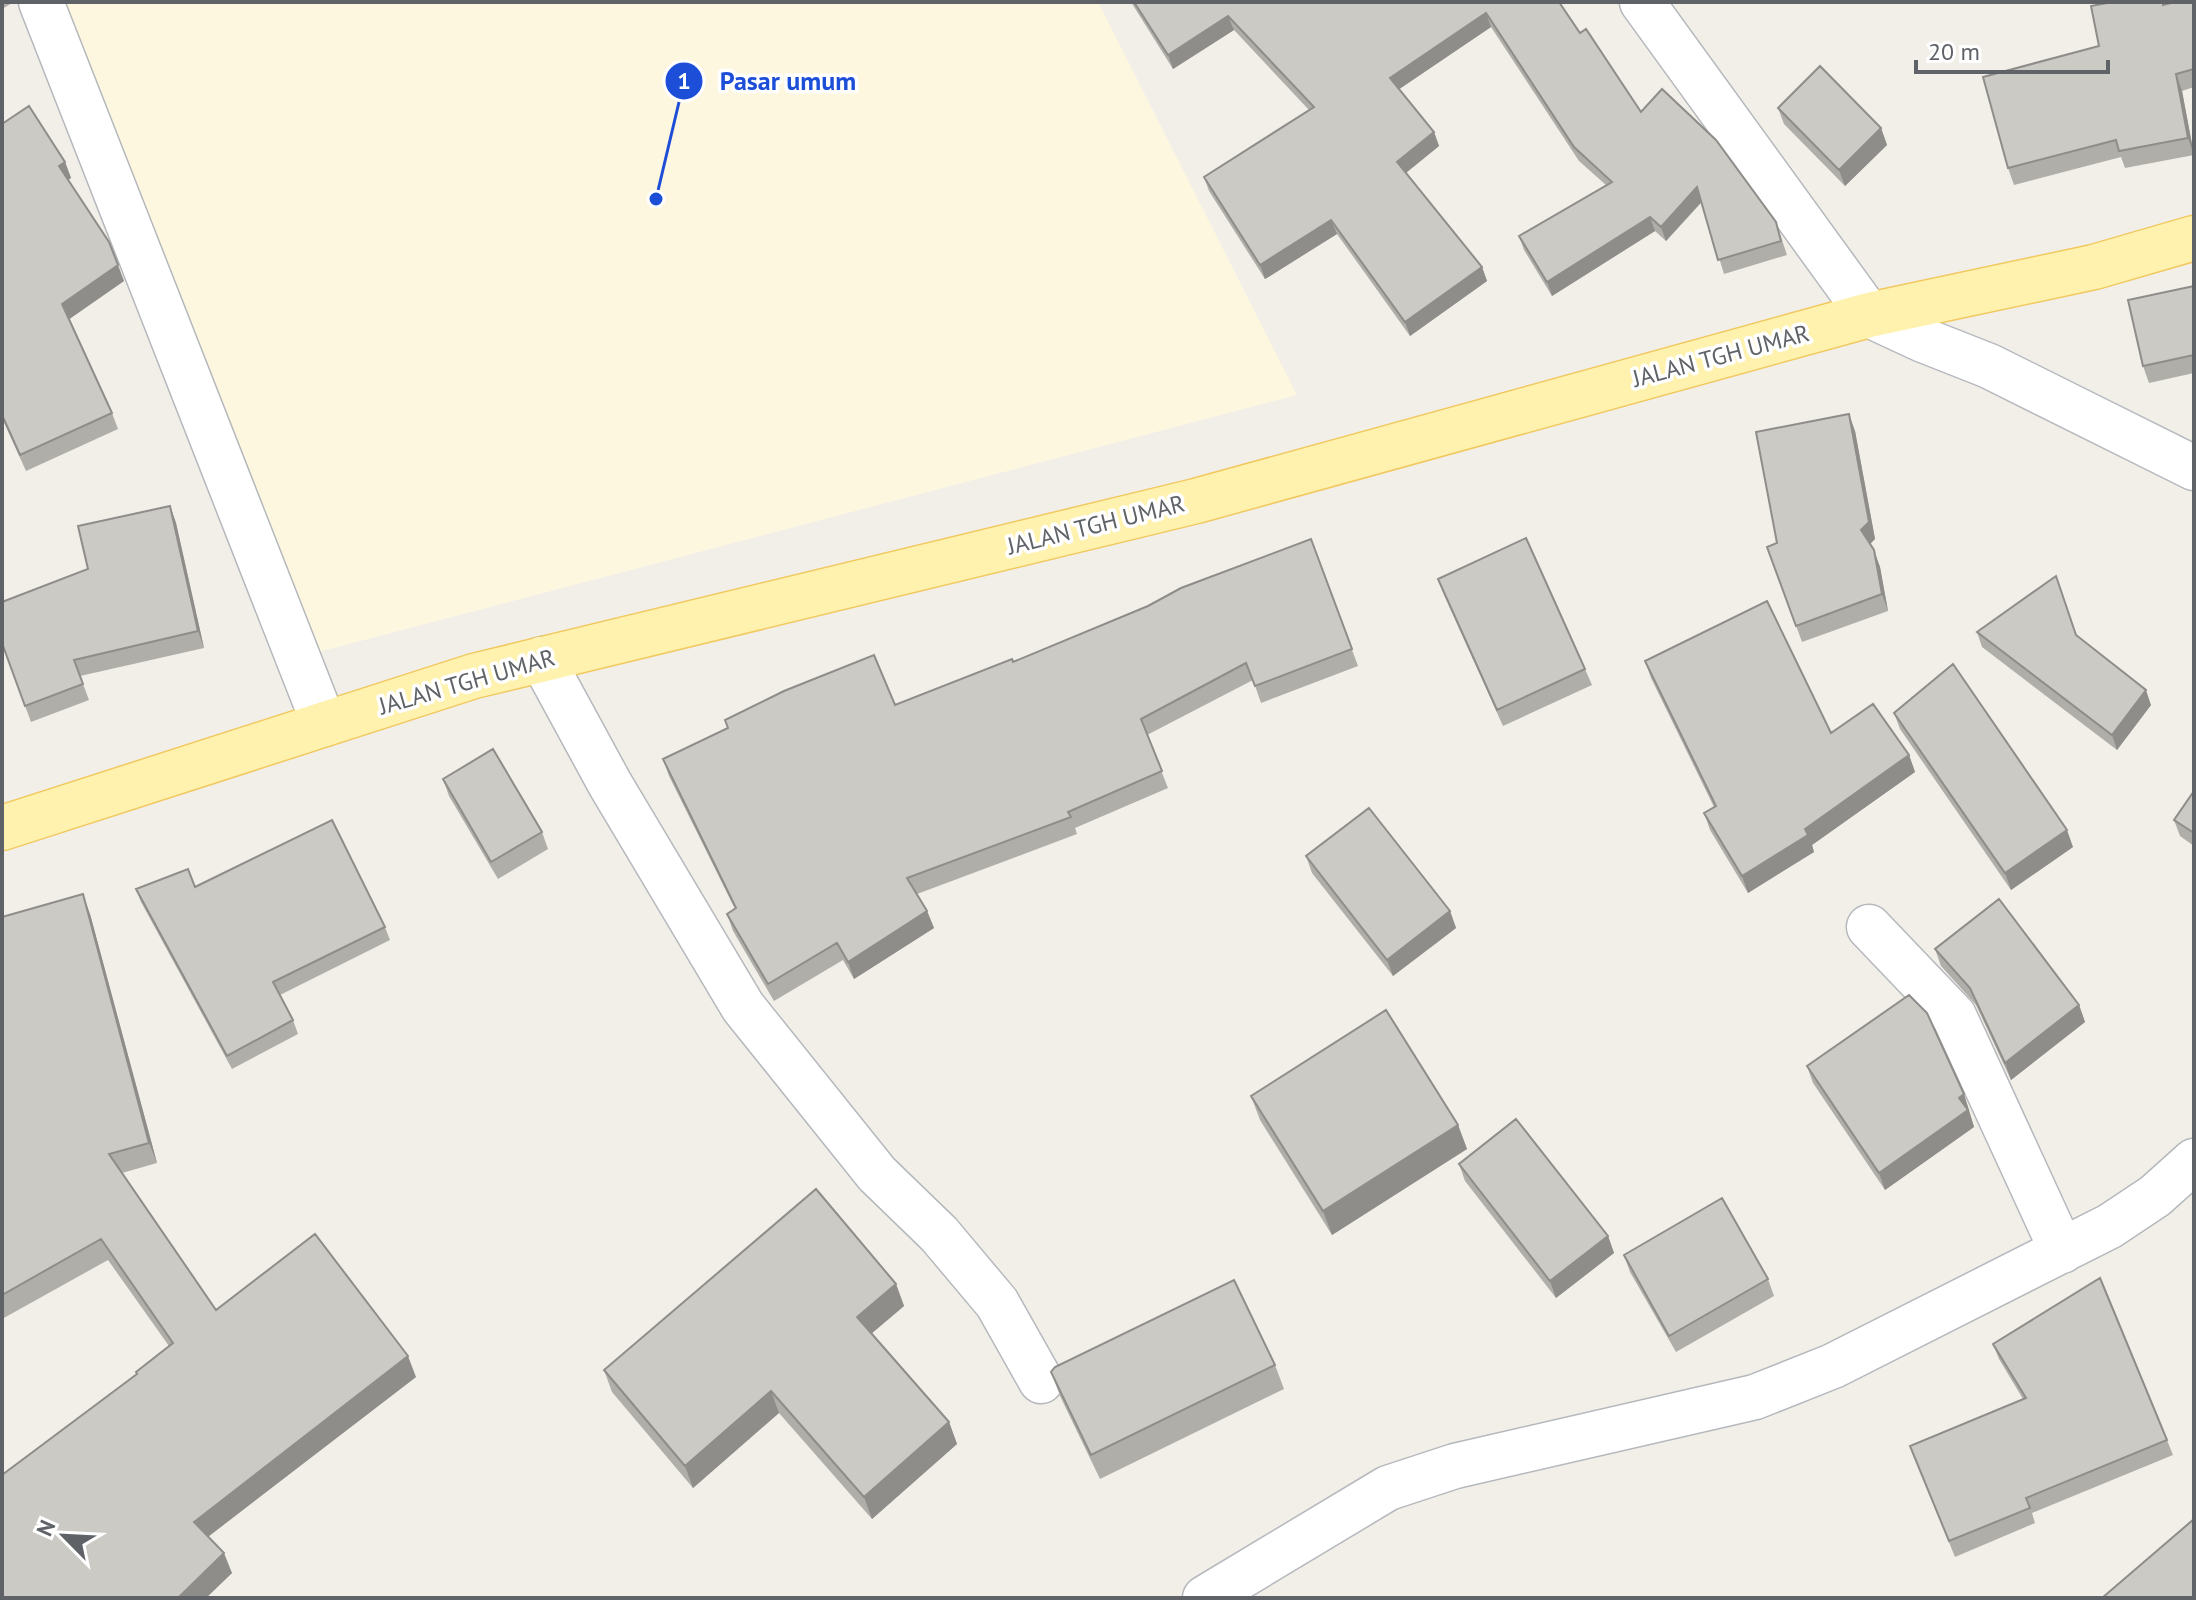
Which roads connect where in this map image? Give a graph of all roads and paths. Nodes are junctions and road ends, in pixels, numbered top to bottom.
1 (41, 2) edge
2 (1642, 2) edge
3 (2194, 238) edge
4 (1869, 315) junction
5 (2194, 468) edge
6 (542, 659) junction
7 (324, 724) junction
8 (2, 828) edge
9 (1869, 927) dead end
10 (2194, 1161) edge
11 (2062, 1251) junction
12 (1041, 1381) dead end
13 (1205, 1598) edge

1 - 7 street
2 - 4 street
3 - 4 main road, JALAN TGH UMAR
4 - 5 street
4 - 6 main road, JALAN TGH UMAR
6 - 7 main road, JALAN TGH UMAR
6 - 12 street
7 - 8 main road, JALAN TGH UMAR
9 - 11 street
10 - 11 street
11 - 13 street

